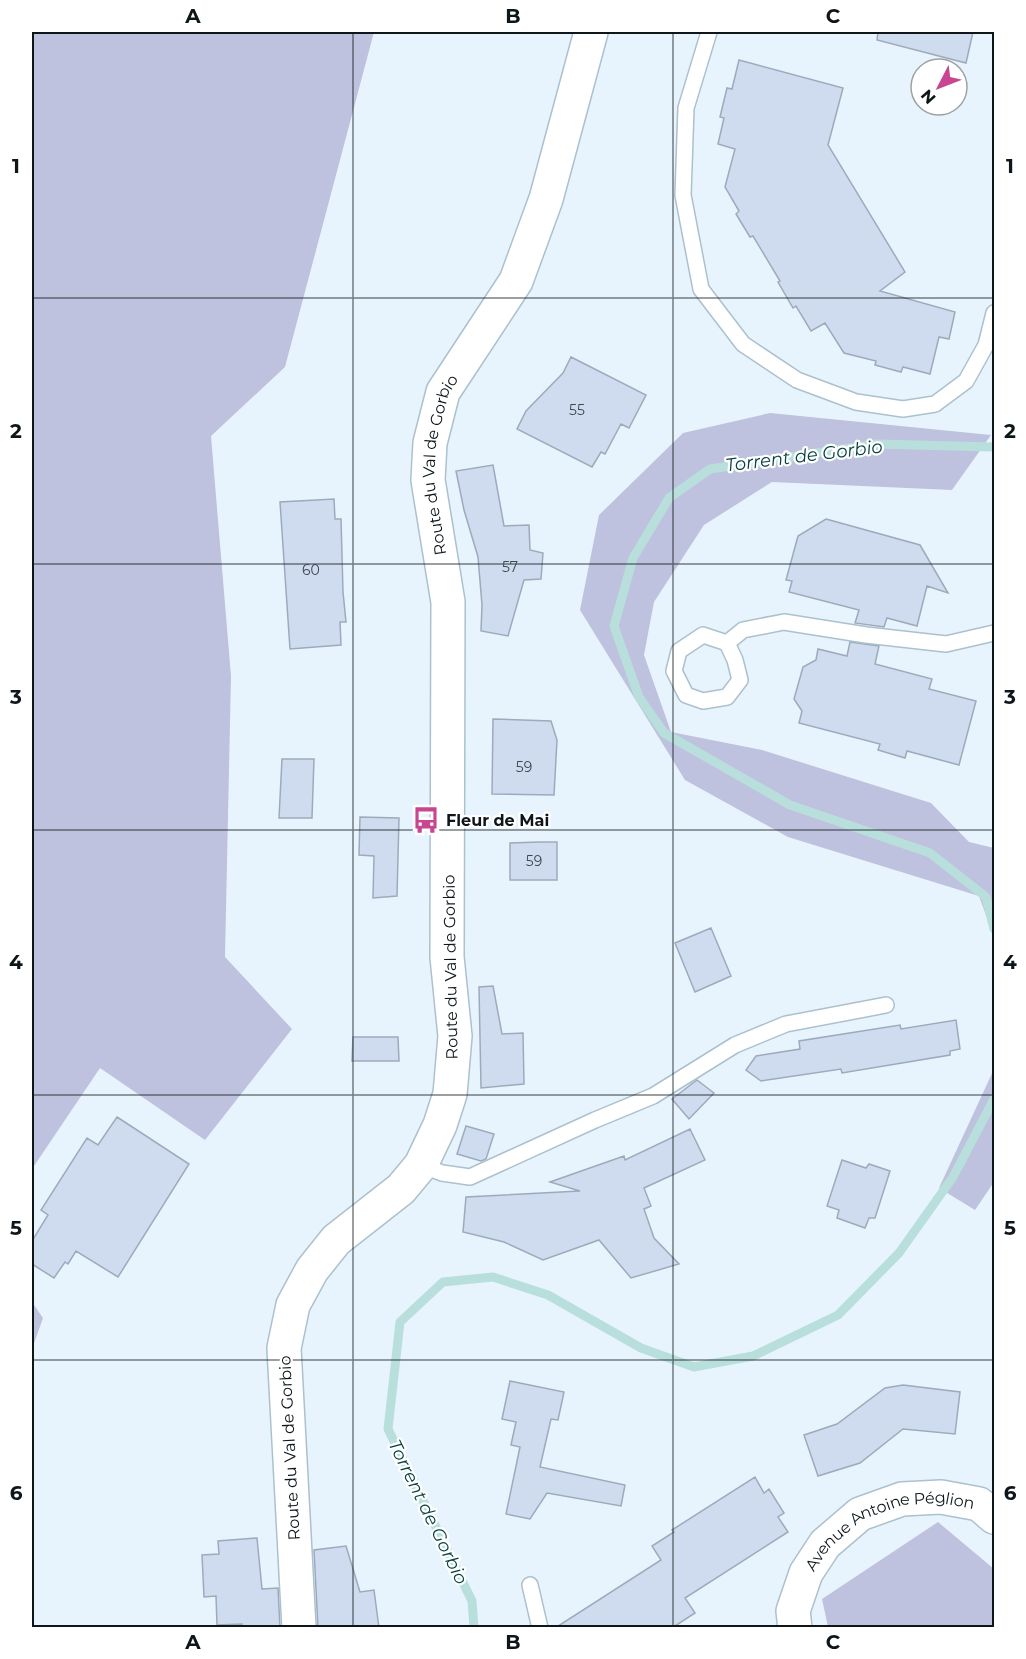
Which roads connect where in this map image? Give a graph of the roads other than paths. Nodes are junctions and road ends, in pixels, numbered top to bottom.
1 (591, 32) edge
2 (709, 32) edge
3 (994, 313) edge
4 (994, 633) edge
5 (727, 643) junction
6 (886, 1005) dead end
7 (421, 1165) junction
8 (994, 1517) edge
9 (530, 1585) dead end
10 (299, 1628) edge
11 (540, 1628) edge
12 (795, 1628) edge

1 - 7 street, Route du Val de Gorbio
2 - 3 lane
4 - 5 lane
5 - 5 lane
6 - 7 lane
7 - 10 street, Route du Val de Gorbio
8 - 12 street, Avenue Antoine Péglion
9 - 11 lane

